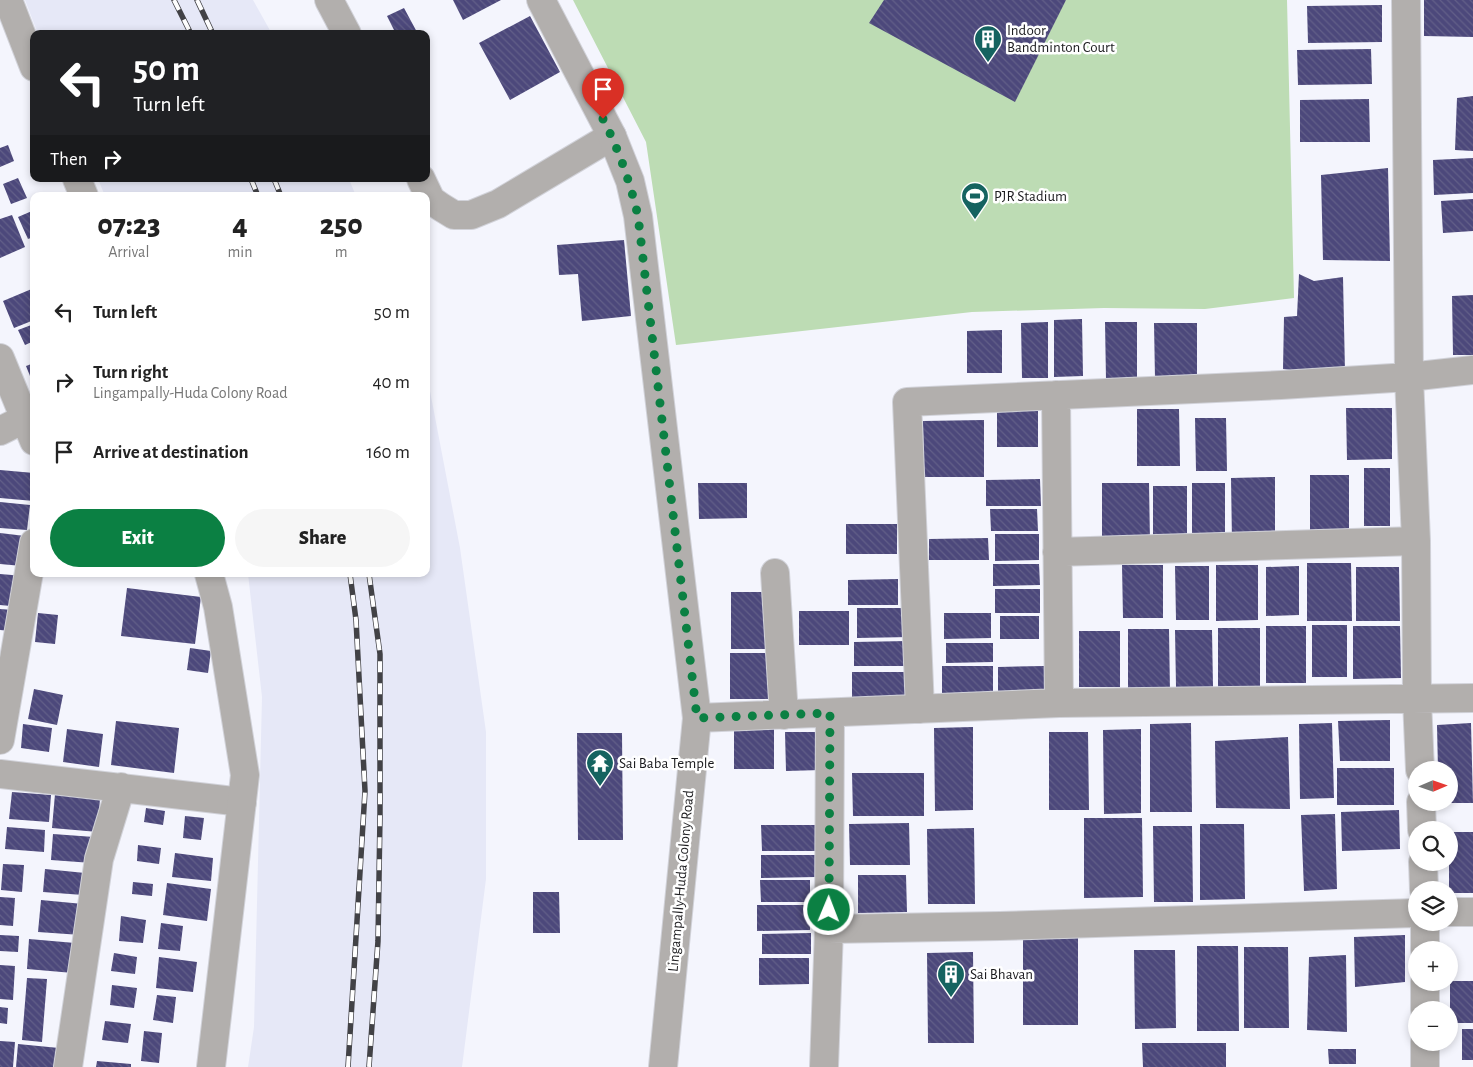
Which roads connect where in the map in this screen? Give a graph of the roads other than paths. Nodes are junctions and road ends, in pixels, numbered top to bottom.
1 (8, 0) edge
2 (329, 0) edge
3 (541, 0) edge
4 (1406, 0) edge
5 (345, 30) edge
6 (30, 57) edge
7 (612, 136) junction
8 (430, 198) edge
9 (0, 358) edge
10 (1473, 370) edge
11 (1409, 377) junction
12 (1056, 395) junction
13 (30, 422) edge
14 (30, 424) edge
15 (0, 431) edge
16 (1416, 541) junction
17 (1058, 552) junction
18 (30, 566) edge
19 (775, 573) dead end
20 (210, 577) edge
21 (1473, 698) edge
22 (1417, 699) junction
23 (1059, 703) junction
24 (920, 710) junction
25 (830, 713) junction
26 (784, 715) junction
27 (697, 718) junction
28 (0, 740) edge
29 (1420, 761) edge
30 (0, 774) edge
31 (121, 788) junction
32 (242, 802) junction
33 (1458, 912) edge
34 (1473, 912) edge
35 (1408, 913) edge
36 (828, 929) junction
37 (1425, 1051) edge
38 (68, 1067) edge
39 (211, 1067) edge
40 (663, 1067) edge
41 (824, 1067) edge
42 (1425, 1067) edge

1 - 6 street
2 - 5 street
3 - 7 street, Lingampally-Huda Colony Road
4 - 11 street
7 - 8 street
7 - 27 street, Lingampally-Huda Colony Road
9 - 13 street
10 - 11 street
11 - 12 street
11 - 16 street
12 - 17 street
12 - 24 street
14 - 15 street
16 - 17 street
16 - 22 street
17 - 23 street
18 - 28 street
19 - 26 street
20 - 32 street
21 - 22 street
22 - 23 street
22 - 29 street
23 - 24 street
24 - 25 street
25 - 26 street
25 - 36 street
26 - 27 street
27 - 40 street, Lingampally-Huda Colony Road
30 - 31 street
31 - 32 street
31 - 38 street
32 - 39 street
33 - 34 street
35 - 36 street
36 - 41 street
37 - 42 street

